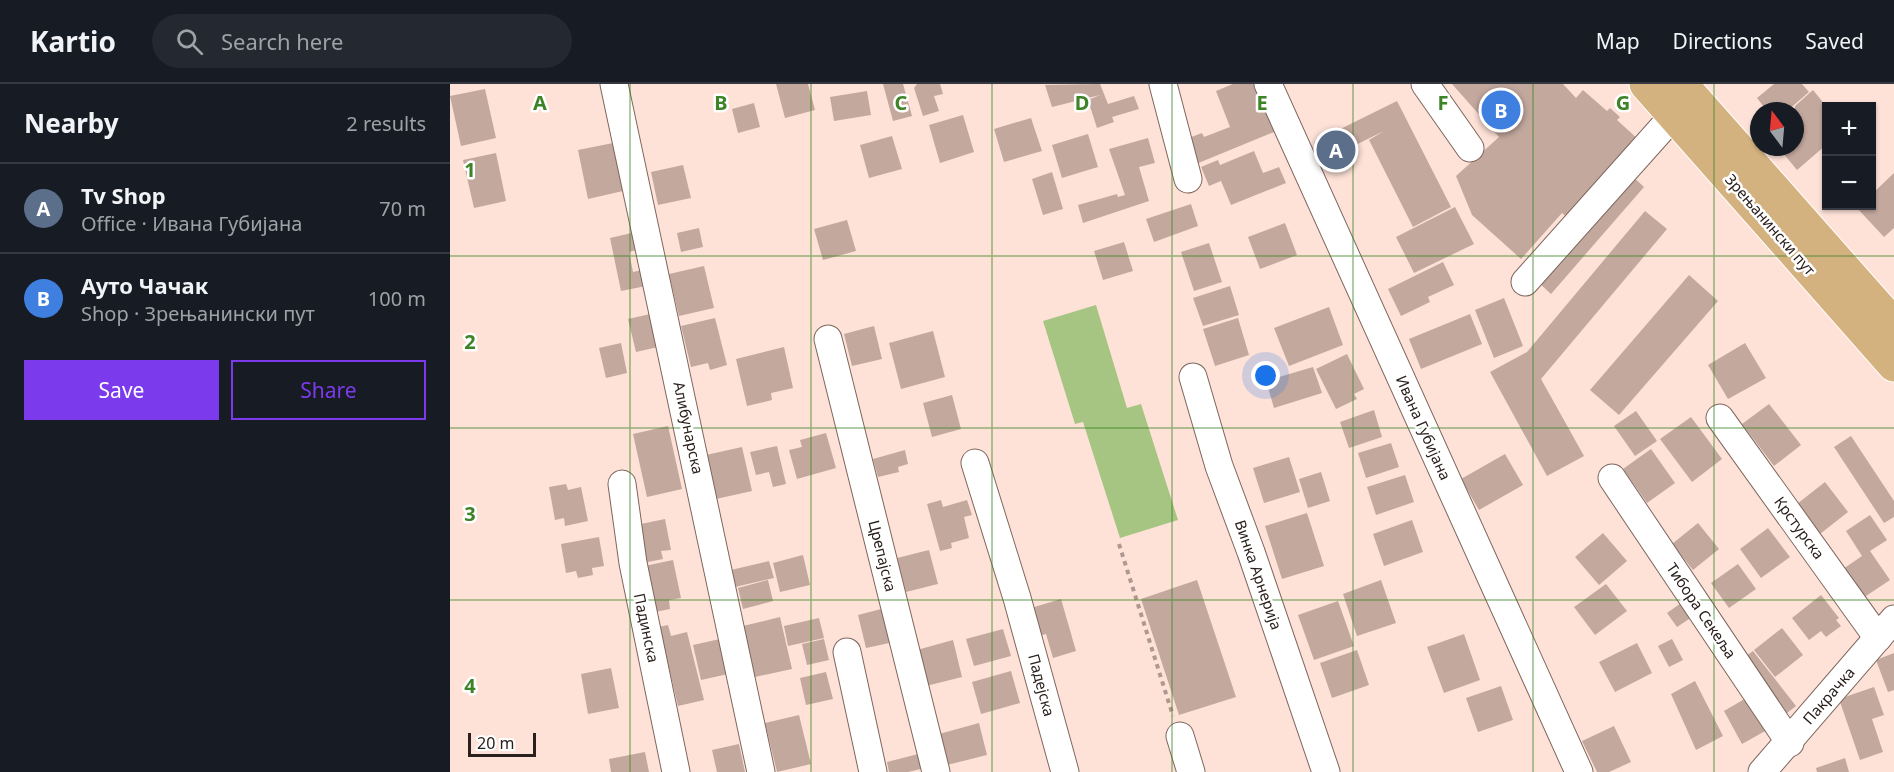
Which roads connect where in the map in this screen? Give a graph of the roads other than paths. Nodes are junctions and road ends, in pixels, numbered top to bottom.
1 (614, 84) edge
2 (1163, 84) edge
3 (1268, 84) edge
4 (1425, 84) edge
5 (1646, 84) edge
6 (1682, 84) edge
7 (1674, 116) junction
8 (1470, 148) dead end
9 (1188, 179) dead end
10 (1525, 282) dead end
11 (1894, 326) edge
12 (828, 339) dead end
13 (1894, 365) edge
14 (1193, 377) dead end
15 (1720, 418) dead end
16 (975, 463) dead end
17 (1612, 478) dead end
18 (622, 484) dead end
19 (1886, 629) edge
20 (847, 652) dead end
21 (1179, 736) road end
22 (1790, 743) junction
23 (676, 772) edge
24 (761, 772) edge
25 (873, 772) edge
26 (936, 772) edge
27 (1065, 772) edge
28 (1191, 772) edge
29 (1326, 772) edge
30 (1579, 772) edge
31 (1762, 772) edge

1 - 24 street, Алибунарска
2 - 9 street
3 - 30 street, Ивана Губијана
4 - 8 street
5 - 7 main road, Зрењанински пут
6 - 11 main road, Зрењанински пут
7 - 10 street
7 - 13 main road, Зрењанински пут
12 - 26 street, Црепајска
14 - 29 street, Винка Арнерија
15 - 19 street, Крстурска
16 - 27 street, Падејска
17 - 22 street, Тибора Секеља
18 - 23 street, Падинска
19 - 22 street, Пакрачка
20 - 25 street
21 - 28 street
22 - 31 street, Пакрачка

